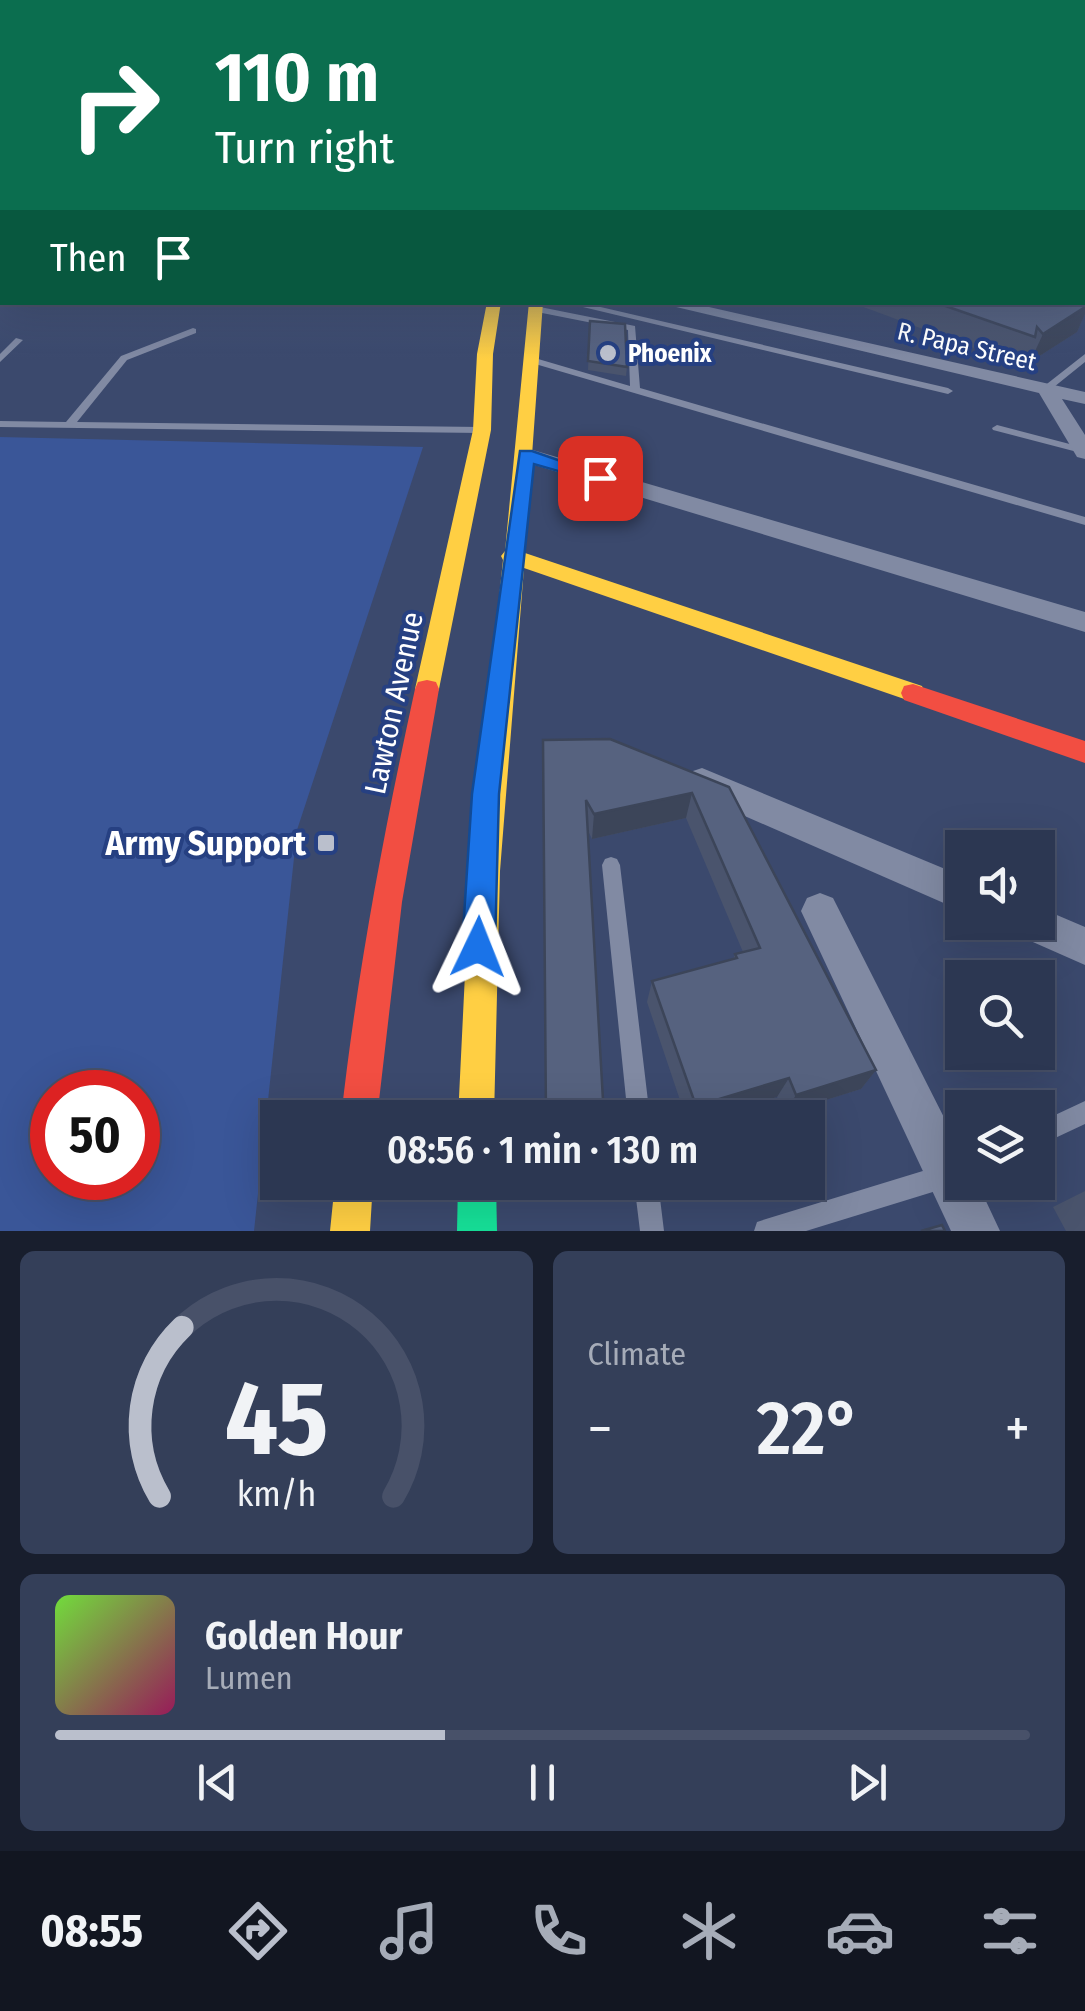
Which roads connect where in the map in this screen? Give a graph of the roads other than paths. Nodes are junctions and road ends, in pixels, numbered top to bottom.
1 (493, 305) edge
2 (579, 305) edge
3 (675, 305) edge
4 (535, 306) edge
5 (193, 331) dead end
6 (20, 340) dead end
7 (1085, 357) edge
8 (0, 358) edge
9 (528, 358) junction
10 (1046, 389) junction
11 (635, 390) junction
12 (948, 391) dead end
13 (1085, 398) edge
14 (0, 424) edge
15 (69, 424) junction
16 (997, 428) dead end
17 (482, 430) junction
18 (1085, 452) edge
19 (526, 455) junction
20 (1085, 521) edge
21 (512, 556) junction
22 (1085, 622) edge
23 (1085, 752) edge
24 (664, 766) edge
25 (611, 865) dead end
26 (945, 887) edge
27 (820, 911) dead end
28 (1055, 933) edge
29 (1085, 946) edge
30 (360, 1100) edge
31 (477, 1100) edge
32 (637, 1100) edge
33 (1085, 1112) edge
34 (1055, 1126) edge
35 (945, 1153) edge
36 (945, 1177) edge
37 (353, 1200) edge
38 (477, 1200) edge
39 (648, 1200) edge
40 (965, 1200) edge
41 (350, 1231) edge
42 (477, 1231) edge
43 (652, 1231) edge
44 (766, 1231) edge
45 (976, 1231) edge

1 - 17 main road, Lawton Avenue
2 - 12 lane
3 - 10 street, R. Papa Street
4 - 9 main road
4 - 11 lane
5 - 15 lane
6 - 8 lane
7 - 10 lane
9 - 11 lane
9 - 19 main road
10 - 13 street, R. Papa Street
10 - 18 street
11 - 20 lane
14 - 15 lane
15 - 17 lane
16 - 18 lane
17 - 30 main road, Lawton Avenue
19 - 21 main road
19 - 22 street
21 - 23 main road
21 - 31 main road
24 - 26 street
25 - 32 lane
27 - 35 street
28 - 29 street
33 - 34 lane
36 - 44 lane
37 - 41 main road
38 - 42 main road
39 - 43 lane
40 - 45 street

